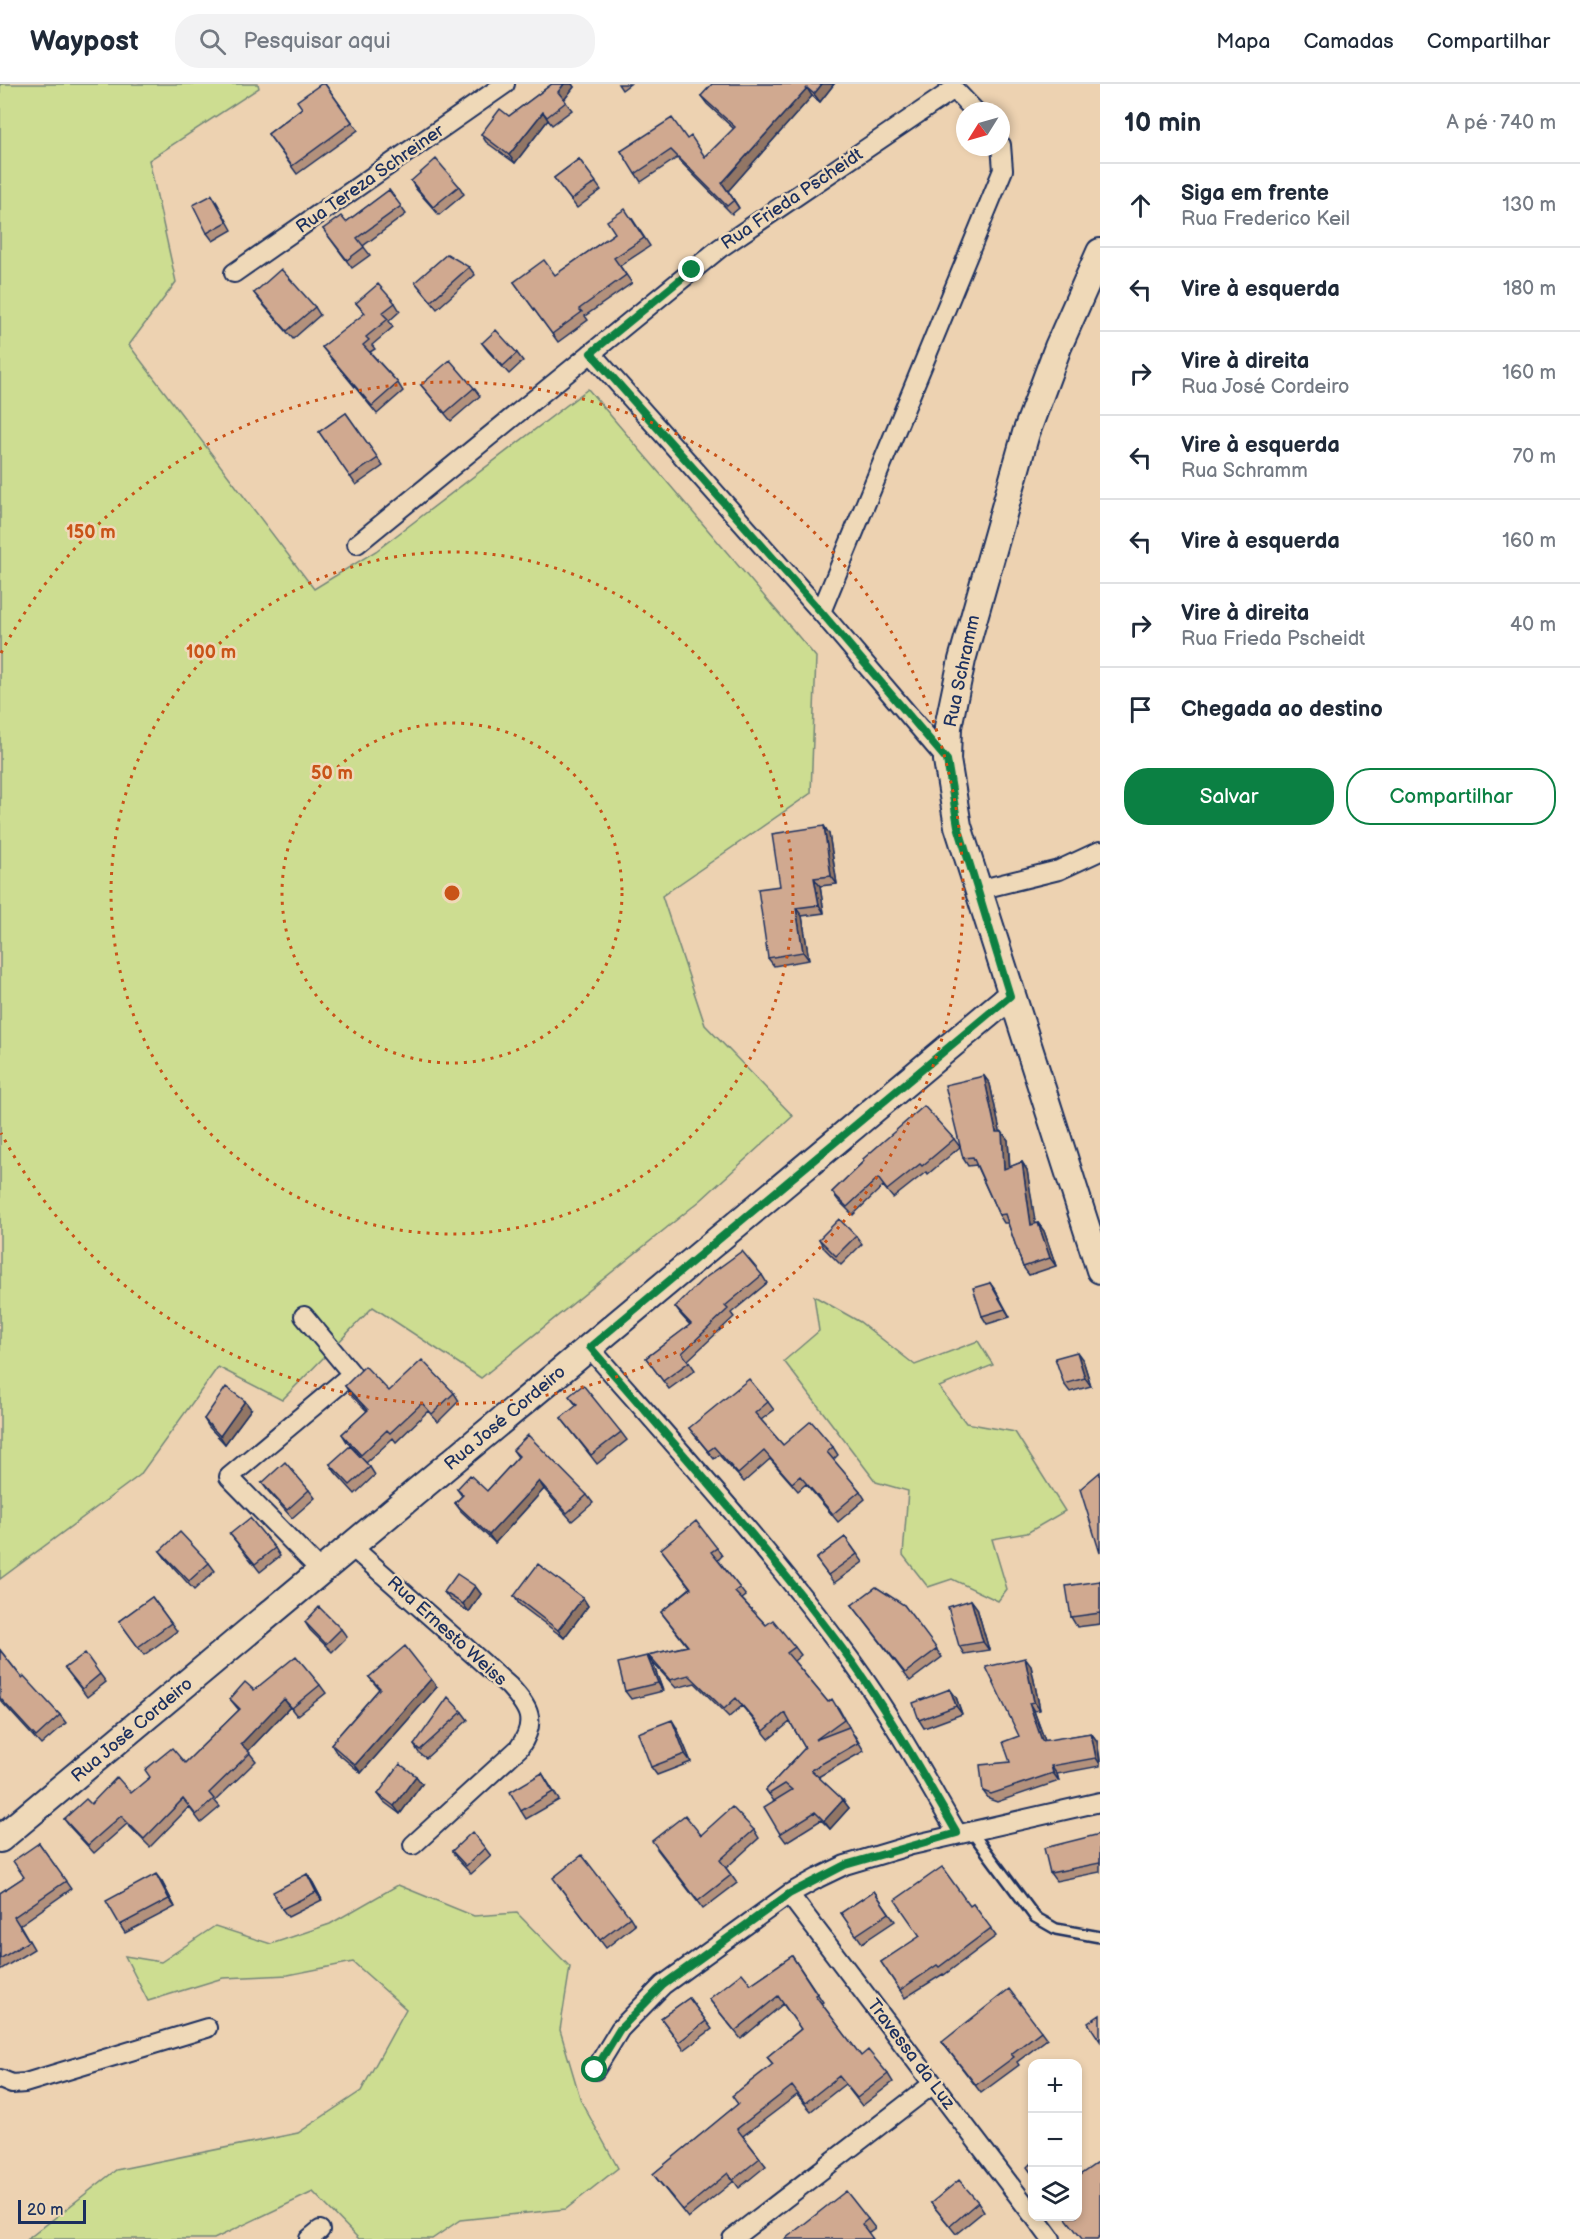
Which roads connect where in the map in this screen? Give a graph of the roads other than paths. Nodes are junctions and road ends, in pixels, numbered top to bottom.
1 (505, 84) edge
2 (955, 86) edge
3 (968, 102) edge
4 (1002, 156) edge
5 (1100, 252) edge
6 (234, 273) dead end
7 (591, 353) junction
8 (357, 544) dead end
9 (821, 612) junction
10 (947, 760) junction
11 (1100, 851) edge
12 (978, 890) junction
13 (1010, 996) junction
14 (1100, 1270) edge
15 (304, 1316) dead end
16 (590, 1347) junction
17 (352, 1547) junction
18 (322, 1572) junction
19 (1100, 1802) edge
20 (964, 1832) junction
21 (0, 1839) edge
22 (413, 1845) dead end
23 (789, 1894) junction
24 (1100, 1937) edge
25 (207, 2028) dead end
26 (595, 2070) dead end
27 (0, 2079) edge
28 (933, 2084) junction
29 (1028, 2208) edge
30 (1038, 2221) edge
31 (742, 2236) edge
32 (1051, 2239) edge

1 - 6 street, Rua Tereza Schreiner
2 - 3 street
2 - 7 street, Rua Frieda Pscheidt
4 - 9 street
5 - 10 street, Rua Schramm
7 - 8 street, Rua Frieda Pscheidt
7 - 9 street
9 - 10 street
10 - 12 street, Rua Schramm
11 - 12 street
12 - 13 street, Rua Schramm
13 - 14 street, Rua Schramm
13 - 16 street, Rua José Cordeiro
15 - 18 street
16 - 17 street, Rua José Cordeiro
16 - 20 street
17 - 18 street, Rua José Cordeiro
17 - 22 street, Rua Ernesto Weiss
18 - 21 street, Rua José Cordeiro
19 - 20 street
20 - 23 street
20 - 24 lane
23 - 26 street
23 - 28 street, Travessa da Luz
25 - 27 street
28 - 29 street, Travessa da Luz
28 - 31 street
30 - 32 street, Travessa da Luz

